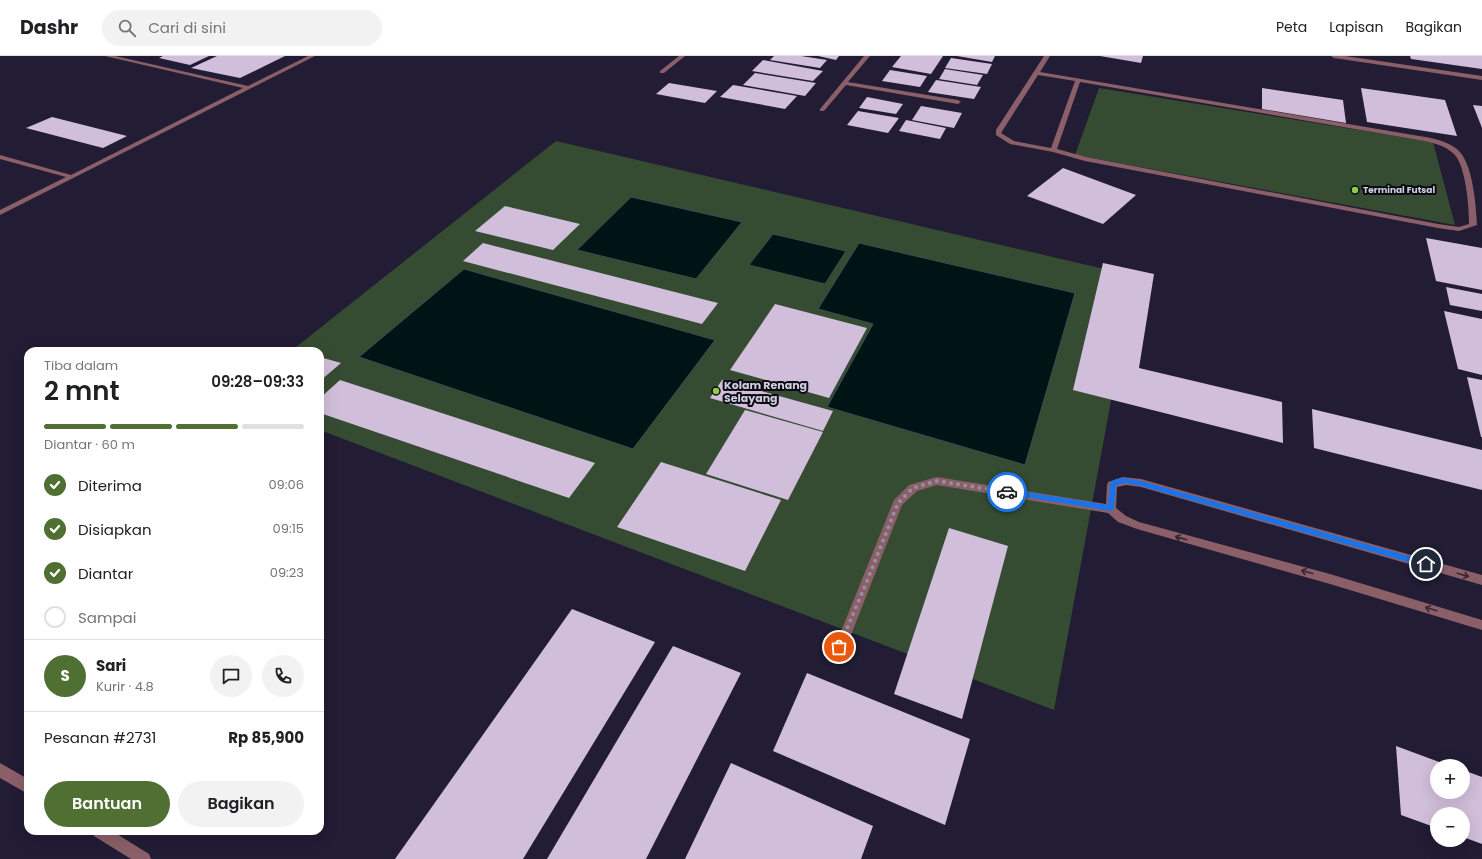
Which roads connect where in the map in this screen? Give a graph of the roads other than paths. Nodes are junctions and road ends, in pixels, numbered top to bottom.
1 (108, 56) edge
2 (312, 56) edge
3 (682, 56) edge
4 (867, 56) edge
5 (1047, 56) edge
6 (1334, 56) edge
7 (662, 72) dead end
8 (1037, 73) junction
9 (1482, 78) edge
10 (1078, 80) junction
11 (844, 83) junction
12 (250, 88) junction
13 (958, 102) dead end
14 (822, 110) dead end
15 (1054, 150) junction
16 (0, 157) edge
17 (72, 177) junction
18 (0, 213) edge
19 (1111, 508) junction
20 (1482, 580) edge
21 (1482, 625) edge
22 (833, 658) dead end
23 (0, 770) edge
24 (24, 785) edge
25 (105, 835) edge
26 (144, 859) edge

1 - 12 street
2 - 12 street
3 - 7 street
4 - 11 street
5 - 8 street
6 - 9 street
8 - 10 street
8 - 15 street
10 - 15 street
10 - 15 street
11 - 13 street
11 - 14 street
12 - 17 street
16 - 17 street
17 - 18 street
19 -> 20 street
21 -> 19 street
19 - 22 street
23 - 24 street
25 - 26 street

